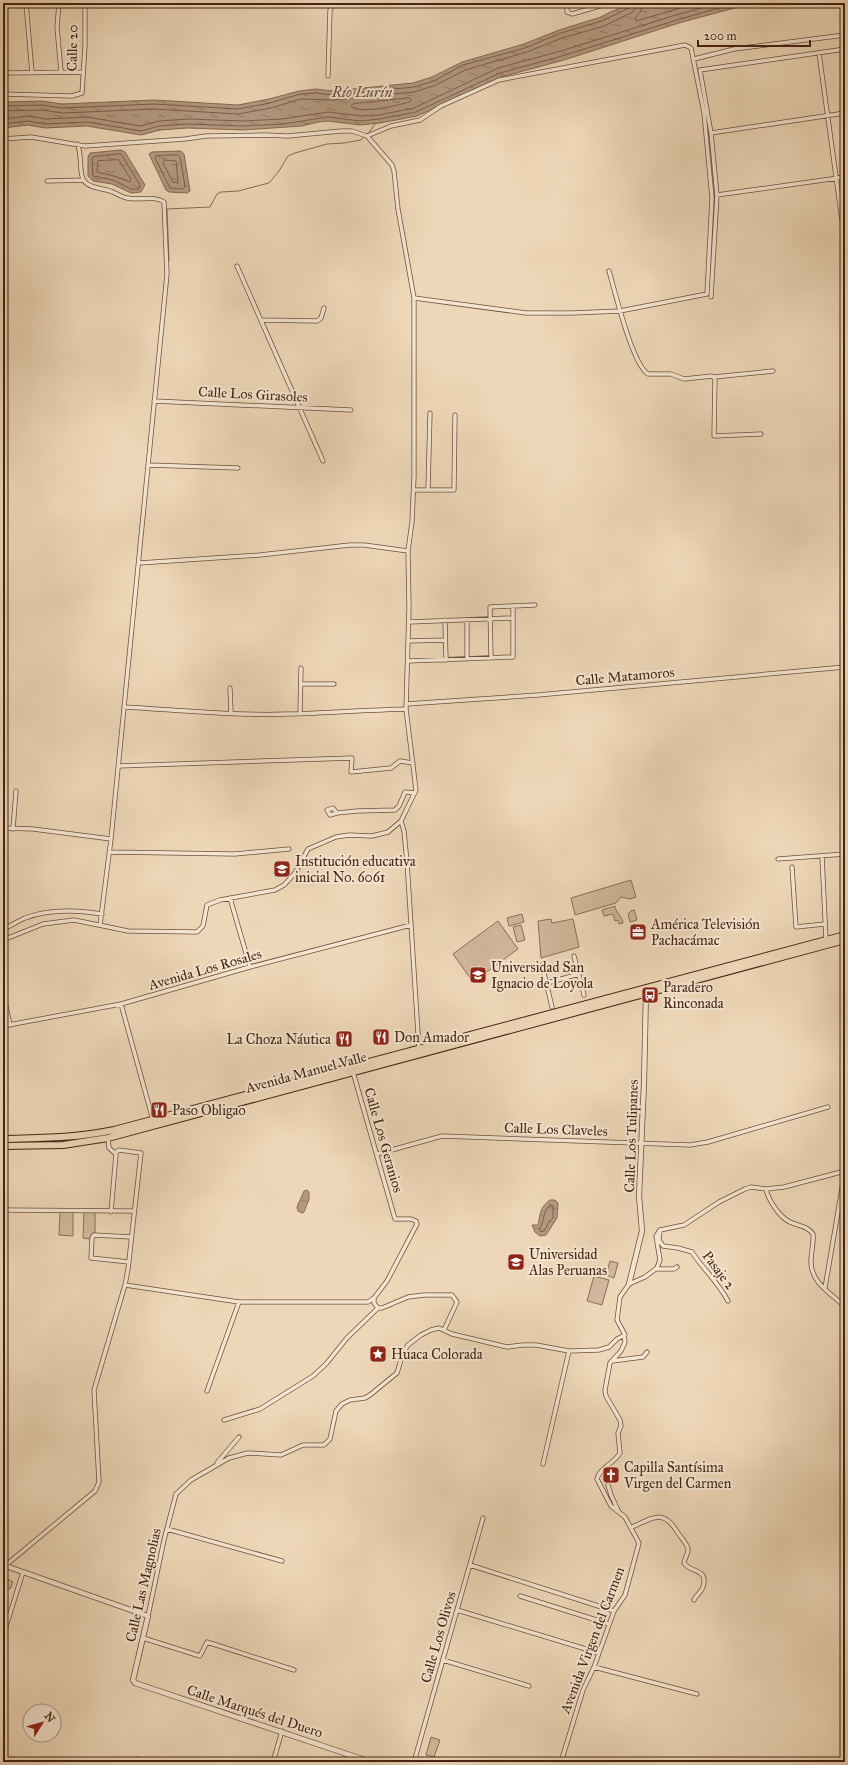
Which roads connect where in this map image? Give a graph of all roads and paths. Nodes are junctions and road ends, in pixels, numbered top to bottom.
1 (26, 3) edge
2 (59, 3) edge
3 (84, 3) edge
4 (334, 3) edge
5 (567, 3) edge
6 (610, 3) edge
7 (845, 35) edge
8 (845, 49) edge
9 (819, 53) junction
10 (694, 58) junction
11 (3, 72) edge
12 (61, 72) junction
13 (83, 72) junction
14 (32, 73) junction
15 (328, 76) dead end
16 (3, 94) edge
17 (845, 113) edge
18 (828, 116) junction
19 (711, 133) junction
20 (367, 136) junction
21 (3, 139) edge
22 (77, 144) junction
23 (845, 177) edge
24 (836, 178) junction
25 (84, 180) junction
26 (47, 181) dead end
27 (717, 196) junction
28 (845, 242) edge
29 (237, 266) dead end
30 (609, 271) dead end
31 (711, 297) dead end
32 (414, 298) junction
33 (324, 308) dead end
34 (620, 311) junction
35 (261, 320) junction
36 (773, 371) dead end
37 (714, 377) junction
38 (154, 401) junction
39 (301, 408) junction
40 (352, 410) dead end
41 (430, 413) dead end
42 (455, 415) dead end
43 (761, 434) dead end
44 (323, 461) dead end
45 (148, 465) junction
46 (238, 468) dead end
47 (414, 490) junction
48 (428, 490) junction
49 (408, 551) junction
50 (139, 563) junction
51 (535, 605) dead end
52 (513, 606) junction
53 (513, 618) junction
54 (491, 619) junction
55 (445, 620) junction
56 (467, 620) junction
57 (409, 622) junction
58 (445, 640) junction
59 (408, 641) junction
60 (491, 658) junction
61 (467, 659) junction
62 (446, 660) junction
63 (408, 661) junction
64 (845, 667) edge
65 (301, 668) dead end
66 (301, 684) junction
67 (334, 684) dead end
68 (230, 688) dead end
69 (406, 704) junction
70 (124, 707) junction
71 (406, 709) junction
72 (231, 713) junction
73 (300, 713) junction
74 (413, 763) junction
75 (118, 766) junction
76 (16, 791) dead end
77 (415, 793) junction
78 (337, 813) dead end
79 (401, 821) junction
80 (3, 828) edge
81 (13, 829) junction
82 (111, 839) junction
83 (289, 850) dead end
84 (109, 852) junction
85 (845, 854) edge
86 (822, 856) junction
87 (778, 859) dead end
88 (792, 867) dead end
89 (230, 898) junction
90 (102, 914) junction
91 (825, 924) junction
92 (100, 925) junction
93 (411, 925) junction
94 (3, 929) edge
95 (845, 935) edge
96 (3, 940) edge
97 (826, 940) junction
98 (845, 940) edge
99 (574, 956) dead end
100 (542, 965) dead end
101 (250, 967) junction
102 (579, 974) junction
103 (547, 983) junction
104 (646, 990) junction
105 (3, 993) edge
106 (584, 995) dead end
107 (121, 1004) junction
108 (552, 1007) dead end
109 (10, 1025) junction
110 (3, 1026) edge
111 (419, 1052) junction
112 (353, 1069) junction
113 (828, 1107) dead end
114 (154, 1123) junction
115 (108, 1138) junction
116 (3, 1139) edge
117 (642, 1144) junction
118 (3, 1146) edge
119 (116, 1152) junction
120 (377, 1154) junction
121 (845, 1171) edge
122 (766, 1189) junction
123 (3, 1210) edge
124 (134, 1211) junction
125 (111, 1212) junction
126 (661, 1230) junction
127 (131, 1236) junction
128 (129, 1262) junction
129 (677, 1267) dead end
130 (656, 1269) junction
131 (629, 1284) junction
132 (125, 1285) junction
133 (825, 1288) junction
134 (374, 1298) junction
135 (728, 1301) dead end
136 (239, 1302) junction
137 (845, 1307) edge
138 (378, 1308) junction
139 (444, 1330) junction
140 (625, 1335) junction
141 (569, 1351) junction
142 (647, 1352) dead end
143 (612, 1361) junction
144 (207, 1391) dead end
145 (224, 1420) dead end
146 (239, 1437) dead end
147 (543, 1464) dead end
148 (213, 1466) junction
149 (608, 1485) dead end
150 (618, 1512) junction
151 (483, 1518) dead end
152 (632, 1528) junction
153 (167, 1529) junction
154 (282, 1561) dead end
155 (4, 1565) edge
156 (470, 1565) junction
157 (23, 1572) junction
158 (520, 1596) dead end
159 (694, 1600) dead end
160 (457, 1610) junction
161 (614, 1611) junction
162 (148, 1616) junction
163 (609, 1624) junction
164 (3, 1636) edge
165 (143, 1638) junction
166 (599, 1653) junction
167 (443, 1660) junction
168 (594, 1667) junction
169 (294, 1670) dead end
170 (133, 1680) joint
171 (529, 1686) dead end
172 (697, 1694) dead end
173 (282, 1731) junction
174 (138, 1758) dead end
175 (148, 1762) edge
176 (273, 1762) edge
177 (371, 1762) edge
178 (414, 1762) edge
179 (561, 1762) edge

1 - 14 street
2 - 12 street
3 - 13 street, Calle 20
4 - 15 street
5 - 6 street
7 - 10 street
8 - 9 street
9 - 18 street
9 - 19 street
10 - 20 street
10 - 34 street
11 - 14 street
12 - 13 street
12 - 14 street
13 - 16 street, Calle 20
17 - 18 street
18 - 19 street
18 - 24 street
19 - 27 street
20 - 22 street
20 - 32 street
21 - 22 street
22 - 25 street
23 - 24 street
24 - 27 street
24 - 28 street
25 - 26 street
25 - 38 street
27 - 31 street
29 - 35 street
30 - 34 street
32 - 34 street
32 - 47 street
33 - 35 street
34 - 37 street
35 - 39 street
36 - 37 street
37 - 43 street
38 - 39 street, Calle Los Girasoles
38 - 45 street
39 - 40 street, Calle Los Girasoles
39 - 44 street
41 - 48 street
42 - 48 street
45 - 46 street
45 - 50 street
47 - 48 street
47 - 49 street
49 - 50 street
49 - 57 street
50 - 70 street
51 - 52 street
52 - 53 street
52 - 54 street
53 - 54 street
53 - 60 street
54 - 56 street
54 - 60 street
55 - 56 street
55 - 57 street
55 - 58 street
56 - 61 street
57 - 59 street
58 - 59 street
58 - 62 street
59 - 63 street
60 - 61 street
61 - 62 street
62 - 63 street
63 - 69 street
64 - 69 street, Calle Matamoros
65 - 66 street
66 - 67 street
66 - 73 street
68 - 72 street
69 - 71 street
70 - 72 street
70 - 75 street
71 - 73 street
71 - 74 street
72 - 73 street
74 - 75 street
74 - 77 street
75 - 82 street
76 - 81 street
77 - 78 street
77 - 79 street
79 - 89 street
79 - 93 street
80 - 81 street
81 - 82 street
82 - 84 street
83 - 84 street
84 - 90 street
85 - 86 street
86 - 87 street
86 - 91 street
88 - 91 street
89 - 92 street
89 - 101 street
90 - 92 street
90 - 94 street
91 - 97 street
92 - 96 street
93 - 101 street, Avenida Los Rosales
93 - 111 street
95 - 97 main road, Avenida Manuel Valle
97 - 104 main road, Avenida Manuel Valle
98 - 104 main road, Avenida Manuel Valle
99 - 102 street
100 - 103 street
101 - 107 street, Avenida Los Rosales
102 - 103 street
102 - 106 street
103 - 108 street
104 - 111 main road, Avenida Manuel Valle
104 - 117 street, Calle Los Tulipanes
105 - 109 street
107 - 109 street, Avenida Los Rosales
107 - 114 street
109 - 110 street, Avenida Los Rosales
111 - 112 main road, Avenida Manuel Valle
112 - 114 main road, Avenida Manuel Valle
112 - 120 street, Calle Los Geranios
113 - 117 street, Calle Los Claveles
114 - 115 main road, Avenida Manuel Valle
114 - 116 main road, Avenida Manuel Valle
115 - 118 main road, Avenida Manuel Valle
115 - 119 street
117 - 120 street, Calle Los Claveles
117 - 131 street, Calle Los Tulipanes
119 - 124 street
119 - 125 street
120 - 134 street, Calle Los Geranios
121 - 122 street
121 - 133 street
122 - 126 street
122 - 133 street
123 - 125 street
124 - 125 street
124 - 127 street
126 - 130 street
126 - 135 street, Pasaje 2
127 - 128 street
127 - 128 street
128 - 132 street
129 - 130 street
130 - 131 street
131 - 140 street
132 - 136 street
132 - 155 street
133 - 137 street
134 - 136 street
134 - 138 street
136 - 144 street
138 - 139 street
138 - 145 street
139 - 141 street
139 - 148 street
140 - 141 street
140 - 143 street
141 - 147 street
142 - 143 street
143 - 150 street
146 - 148 street
148 - 153 street, Calle Las Magnolias
149 - 150 street
150 - 152 street
151 - 156 street, Calle Los Olivos
152 - 159 street
152 - 161 street, Avenida Virgen del Carmen
153 - 154 street
153 - 162 street, Calle Las Magnolias
155 - 157 street
156 - 160 street, Calle Los Olivos
156 - 161 street
157 - 162 street
157 - 164 street
158 - 163 street
160 - 166 street
160 - 167 street, Calle Los Olivos
161 - 163 street, Avenida Virgen del Carmen
162 - 165 street, Calle Las Magnolias
163 - 166 street, Avenida Virgen del Carmen
165 - 169 street
165 - 170 street, Calle Las Magnolias
166 - 168 street, Avenida Virgen del Carmen
167 - 171 street
167 - 178 street, Calle Los Olivos
168 - 172 street
168 - 179 street, Avenida Virgen del Carmen
170 - 173 street, Calle Marqués del Duero
173 - 176 street
173 - 177 street, Calle Marqués del Duero
174 - 175 street

